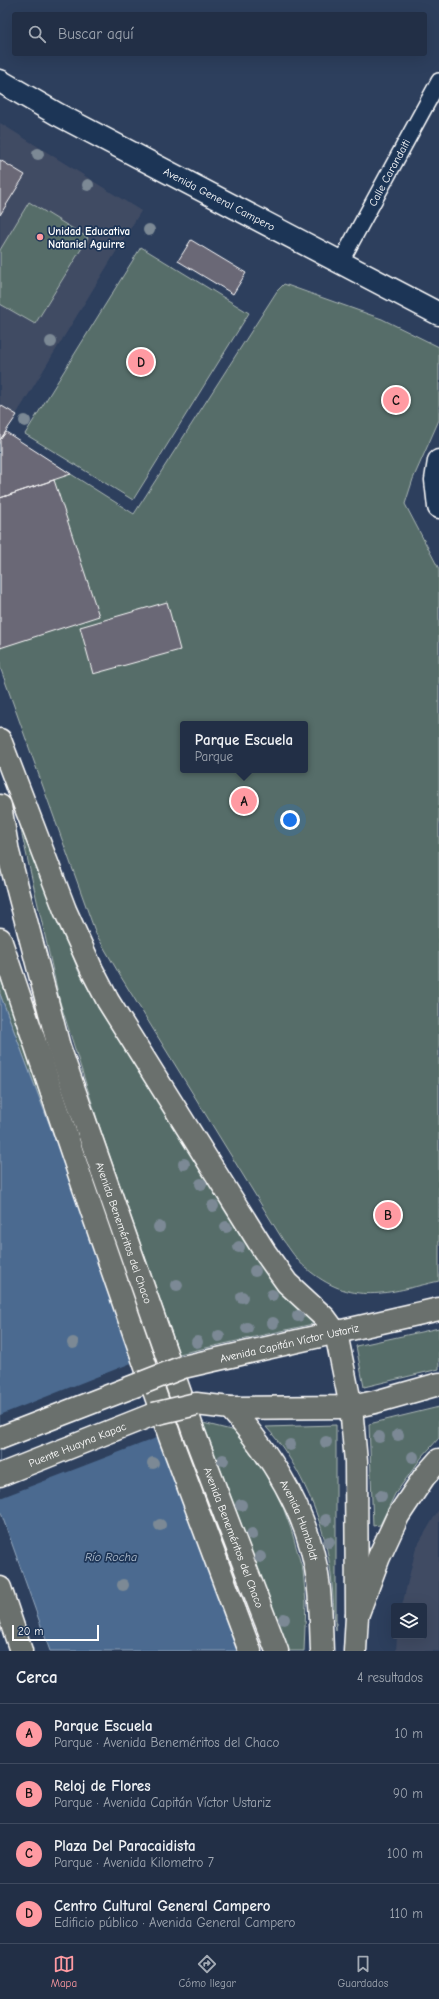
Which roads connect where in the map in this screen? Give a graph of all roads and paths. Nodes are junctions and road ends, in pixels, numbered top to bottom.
1 (0, 81) edge
2 (439, 81) edge
3 (340, 263) junction
4 (439, 314) edge
5 (439, 461) edge
6 (439, 507) edge
7 (0, 740) edge
8 (0, 806) edge
9 (0, 939) edge
10 (439, 1309) edge
11 (336, 1333) junction
12 (439, 1384) edge
13 (351, 1407) junction
14 (230, 1408) junction
15 (0, 1438) edge
16 (439, 1460) edge
17 (0, 1475) edge
18 (0, 1588) edge
19 (357, 1616) junction
20 (21, 1651) edge
21 (250, 1651) edge
22 (277, 1651) edge
23 (322, 1651) edge
24 (355, 1651) edge

1 - 3 street, Avenida General Campero
2 - 3 lane, Calle Carandaiti
3 - 4 street, Avenida General Campero
5 - 6 street
7 - 11 main road
8 - 22 main road, Avenida Beneméritos del Chaco
9 - 21 main road, Avenida Beneméritos del Chaco
10 - 11 main road, Avenida Capitán Víctor Ustariz
11 - 13 main road
11 - 15 main road, Avenida Capitán Víctor Ustariz, bridge
12 - 13 main road
13 - 14 main road
13 - 19 main road
14 - 17 main road, Puente Huayna Kapac, bridge
14 - 23 main road, Avenida Humboldt
16 - 19 main road
18 - 20 main road
19 - 24 main road

